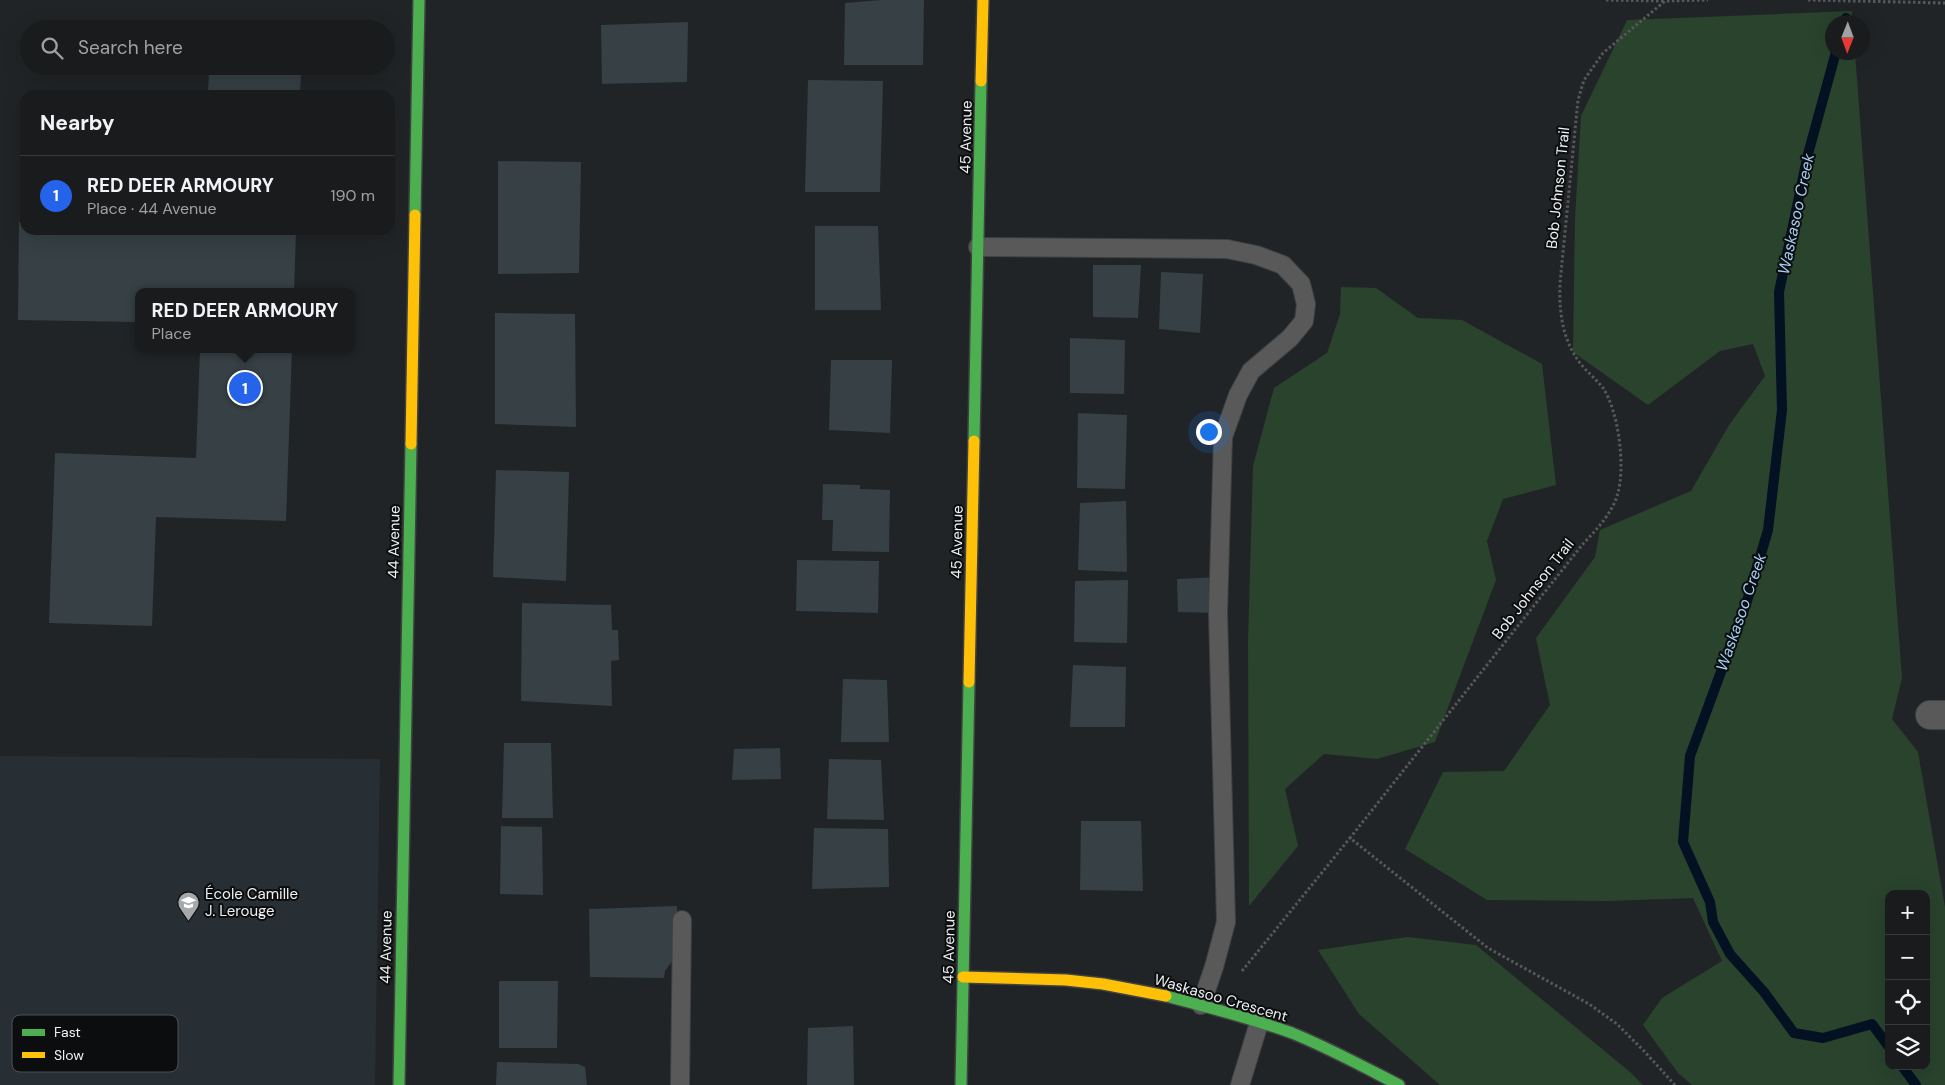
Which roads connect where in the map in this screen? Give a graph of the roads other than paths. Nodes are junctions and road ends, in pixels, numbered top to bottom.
1 (419, 0) edge
2 (983, 0) edge
3 (978, 247) junction
4 (682, 920) dead end
5 (964, 977) junction
6 (1207, 1006) junction
7 (1259, 1023) junction
8 (399, 1085) edge
9 (680, 1085) edge
10 (962, 1085) edge
11 (1240, 1085) edge
12 (1399, 1085) edge

1 - 8 street, 44 Avenue
2 - 3 street, 45 Avenue
3 - 5 street, 45 Avenue
3 - 6 lane
4 - 9 lane
5 - 6 street, Waskasoo Crescent
5 - 10 street, 45 Avenue
6 - 7 street, Waskasoo Crescent
7 - 11 lane
7 - 12 street, Waskasoo Crescent

